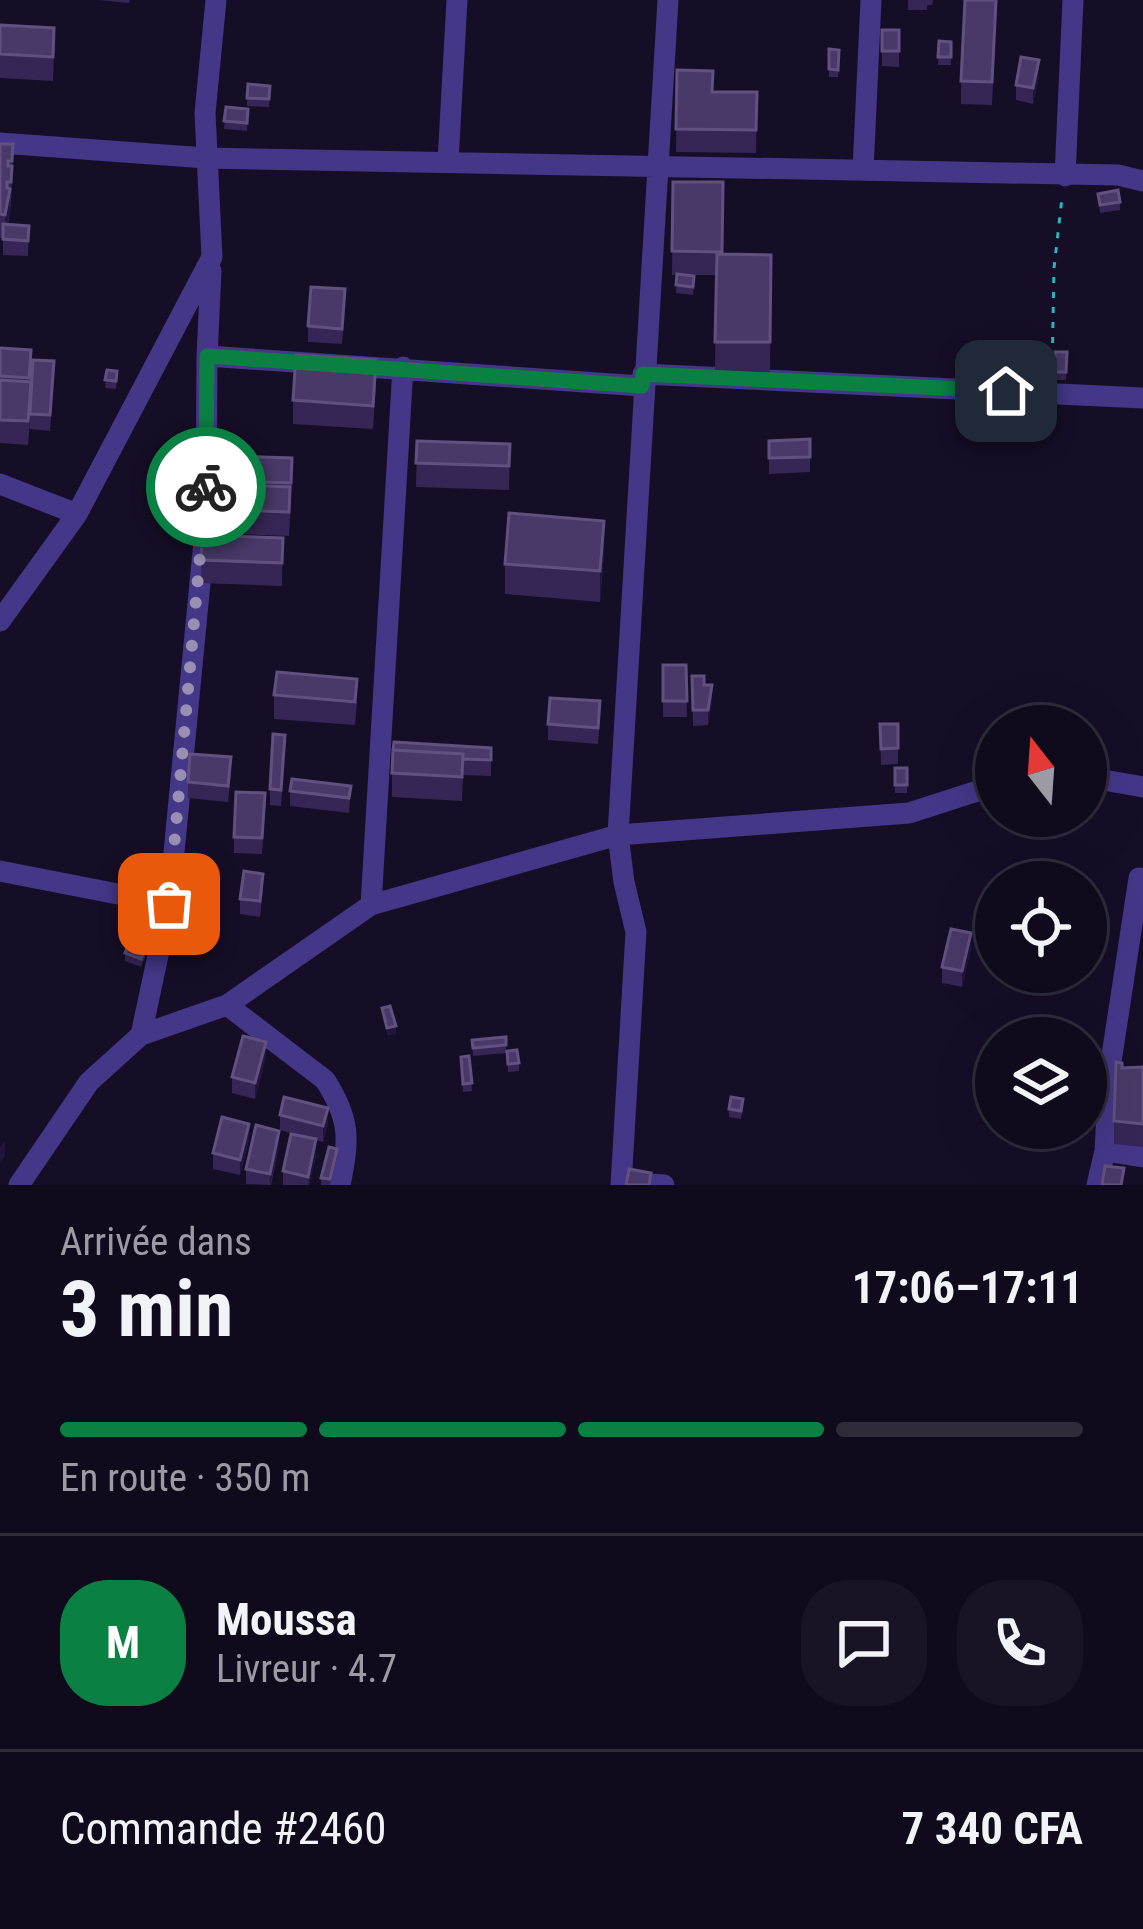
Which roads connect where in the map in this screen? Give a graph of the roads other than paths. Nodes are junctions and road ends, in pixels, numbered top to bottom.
1 (457, 0) edge
2 (668, 0) edge
3 (871, 0) edge
4 (1073, 0) edge
5 (212, 6) edge
6 (0, 143) edge
7 (206, 158) junction
8 (448, 162) junction
9 (658, 168) junction
10 (863, 170) junction
11 (1065, 176) junction
12 (1143, 181) edge
13 (212, 257) junction
14 (207, 356) junction
15 (403, 368) junction
16 (643, 380) junction
17 (1143, 398) edge
18 (0, 484) edge
19 (77, 514) junction
20 (0, 621) edge
21 (1107, 781) edge
22 (1143, 787) edge
23 (975, 792) edge
24 (618, 836) junction
25 (0, 871) edge
26 (1138, 878) dead end
27 (169, 904) junction
28 (371, 905) junction
29 (227, 1005) junction
30 (141, 1035) junction
31 (1105, 1151) junction
32 (1143, 1157) edge
33 (622, 1184) edge
34 (19, 1185) edge
35 (340, 1185) edge
36 (664, 1185) edge
37 (1097, 1185) edge

1 - 8 street
2 - 9 street
3 - 10 street
4 - 11 street
5 - 7 street
6 - 7 street
7 - 8 street
7 - 13 street
8 - 9 street
9 - 10 street
9 - 16 street
10 - 11 street
11 - 12 street
13 - 14 street
13 - 19 street
14 - 15 street
14 - 27 street
15 - 16 street
15 - 28 street
16 - 17 street
16 - 24 street
18 - 19 street
19 - 20 street
21 - 22 street
23 - 24 street
24 - 28 street
24 - 33 street
25 - 27 street
26 - 31 street
27 - 30 street
28 - 29 street
29 - 30 street
29 - 35 street
30 - 34 street
31 - 32 street
31 - 37 street
33 - 36 street

